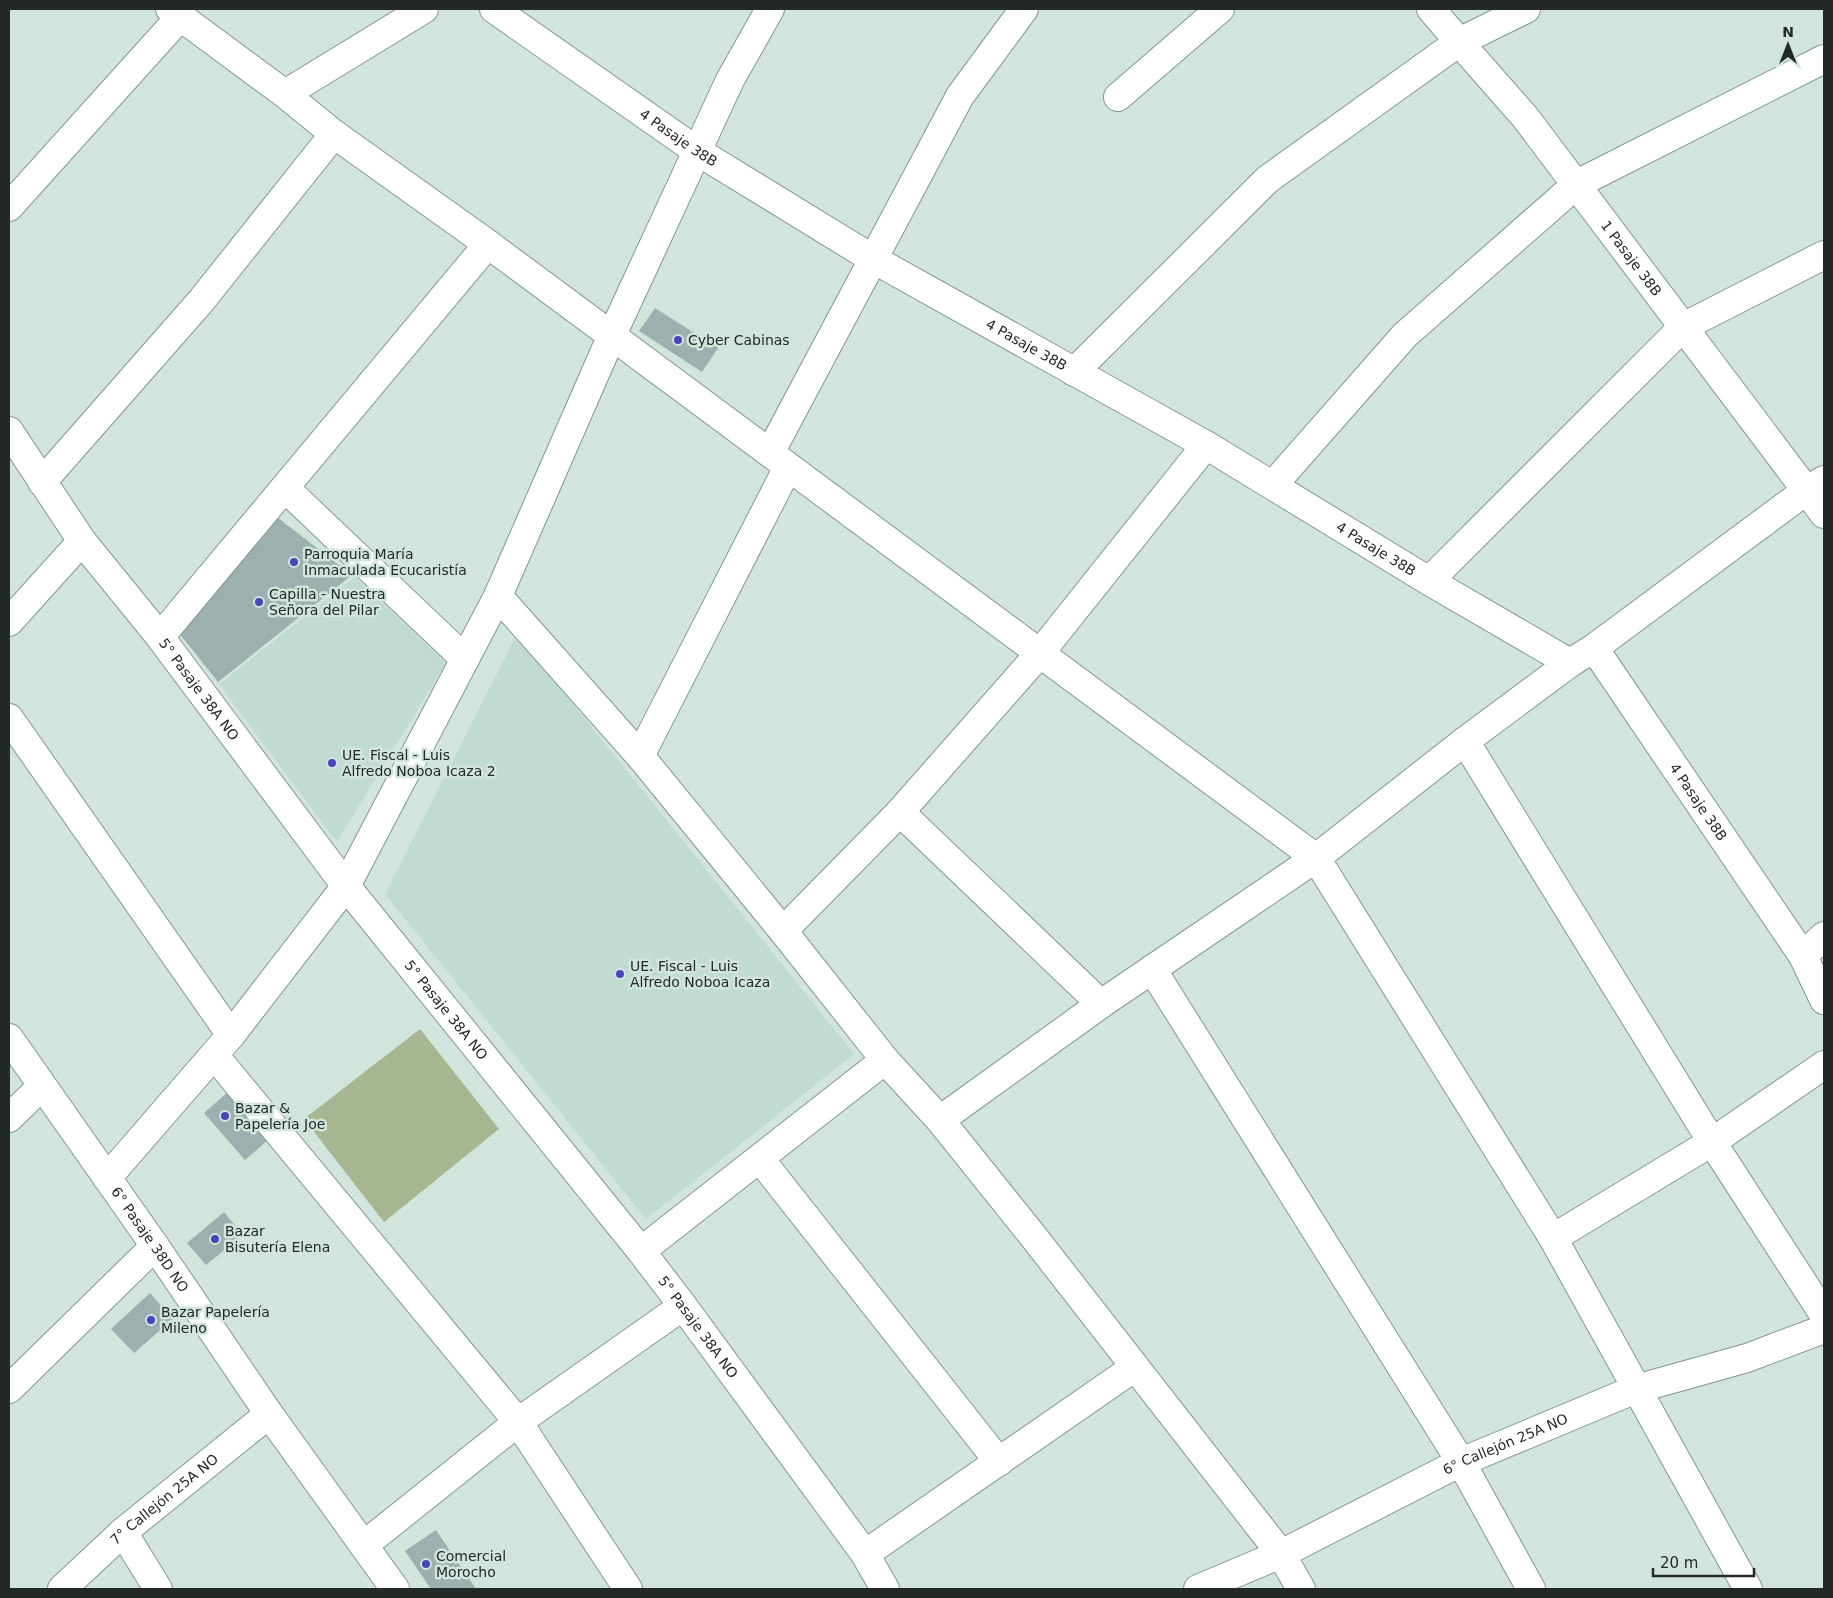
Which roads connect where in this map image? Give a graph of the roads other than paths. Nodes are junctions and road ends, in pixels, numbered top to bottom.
1 (424, 9) edge
2 (494, 9) edge
3 (770, 9) edge
4 (1024, 9) edge
5 (1220, 9) edge
6 (1431, 9) edge
7 (1526, 9) edge
8 (175, 12) edge
9 (1458, 42) junction
10 (1824, 59) edge
11 (285, 94) junction
12 (1118, 97) dead end
13 (334, 134) junction
14 (697, 151) junction
15 (1577, 184) junction
16 (9, 207) edge
17 (488, 244) junction
18 (1824, 255) edge
19 (873, 259) junction
20 (1683, 328) junction
21 (612, 335) junction
22 (1074, 372) junction
23 (9, 431) edge
24 (1206, 445) junction
25 (779, 460) junction
26 (42, 482) junction
27 (1273, 485) junction
28 (1815, 485) edge
29 (284, 488) junction
30 (1824, 514) edge
31 (82, 541) junction
32 (1428, 581) junction
33 (498, 596) junction
34 (9, 622) edge
35 (160, 637) junction
36 (1594, 648) junction
37 (1040, 653) junction
38 (465, 659) junction
39 (1570, 663) junction
40 (9, 718) edge
41 (1465, 741) junction
42 (640, 756) junction
43 (900, 812) junction
44 (1316, 858) junction
45 (346, 886) junction
46 (783, 931) junction
47 (1824, 936) edge
48 (1802, 956) junction
49 (1152, 969) junction
50 (1824, 1000) edge
51 (1102, 1004) junction
52 (231, 1035) junction
53 (9, 1038) edge
54 (214, 1055) junction
55 (884, 1060) junction
56 (1824, 1065) edge
57 (42, 1086) junction
58 (9, 1118) edge
59 (940, 1120) junction
60 (1712, 1142) junction
61 (760, 1159) junction
62 (107, 1178) junction
63 (1553, 1238) junction
64 (155, 1246) junction
65 (641, 1251) junction
66 (683, 1306) junction
67 (1824, 1315) edge
68 (1824, 1329) edge
69 (1135, 1367) junction
70 (9, 1389) edge
71 (1636, 1389) junction
72 (269, 1414) junction
73 (518, 1422) junction
74 (999, 1462) junction
75 (1461, 1462) junction
76 (123, 1532) junction
77 (364, 1546) junction
78 (865, 1554) junction
79 (1280, 1554) junction
80 (62, 1589) edge
81 (158, 1589) edge
82 (395, 1589) edge
83 (628, 1589) edge
84 (885, 1589) edge
85 (1198, 1589) edge
86 (1301, 1589) edge
87 (1531, 1589) edge
88 (1748, 1589) edge

1 - 11 street
2 - 14 street, 4 Pasaje 38B
3 - 14 street
4 - 19 street
5 - 12 street
6 - 9 street, 1 Pasaje 38B
7 - 9 street
8 - 11 street
8 - 16 street
9 - 15 street, 1 Pasaje 38B
9 - 22 street
10 - 15 street
11 - 13 street
13 - 17 street
13 - 26 street
14 - 19 street, 4 Pasaje 38B
14 - 21 street
15 - 20 street, 1 Pasaje 38B
15 - 27 street
17 - 21 street
17 - 29 street
18 - 20 street
19 - 22 street, 4 Pasaje 38B
19 - 25 street
20 - 28 street, 1 Pasaje 38B
20 - 32 street
21 - 25 street
21 - 33 street
22 - 24 street, 4 Pasaje 38B
23 - 26 street, 5° Pasaje 38A NO
24 - 27 street, 4 Pasaje 38B
24 - 37 street
25 - 37 street
25 - 42 street
26 - 31 street, 5° Pasaje 38A NO
27 - 32 street, 4 Pasaje 38B
28 - 30 street, 1 Pasaje 38B
28 - 36 street
29 - 35 street
29 - 38 street
31 - 34 street
31 - 35 street, 5° Pasaje 38A NO
32 - 39 street, 4 Pasaje 38B
33 - 38 street
33 - 42 street
35 - 45 street, 5° Pasaje 38A NO
36 - 39 street
36 - 48 street, 4 Pasaje 38B
37 - 43 street
37 - 44 street
38 - 45 street
39 - 41 street
40 - 52 street
41 - 44 street
41 - 60 street
42 - 46 street
43 - 46 street
43 - 51 street
44 - 49 street
44 - 63 street
45 - 52 street
45 - 65 street, 5° Pasaje 38A NO
46 - 55 street
47 - 48 street
48 - 50 street, 4 Pasaje 38B
49 - 51 street
49 - 75 street
51 - 59 street
52 - 54 street
53 - 57 street, 6° Pasaje 38D NO
54 - 62 street
54 - 73 street
55 - 59 street
55 - 61 street
56 - 60 street
57 - 58 street
57 - 62 street, 6° Pasaje 38D NO
59 - 69 street
60 - 63 street
60 - 67 street
61 - 65 street
61 - 74 street
62 - 64 street, 6° Pasaje 38D NO
63 - 71 street
64 - 70 street
64 - 72 street, 6° Pasaje 38D NO
65 - 66 street, 5° Pasaje 38A NO
66 - 73 street
66 - 78 street, 5° Pasaje 38A NO
68 - 71 street, 6° Callejón 25A NO
69 - 74 street
69 - 79 street
71 - 75 street, 6° Callejón 25A NO
71 - 88 street
72 - 76 street, 7° Callejón 25A NO
72 - 77 street, 6° Pasaje 38D NO
73 - 77 street
73 - 83 street
74 - 78 street
75 - 79 street, 6° Callejón 25A NO
75 - 87 street
76 - 80 street, 7° Callejón 25A NO
76 - 81 street
77 - 82 street, 6° Pasaje 38D NO
78 - 84 street, 5° Pasaje 38A NO
79 - 85 street, 6° Callejón 25A NO
79 - 86 street

